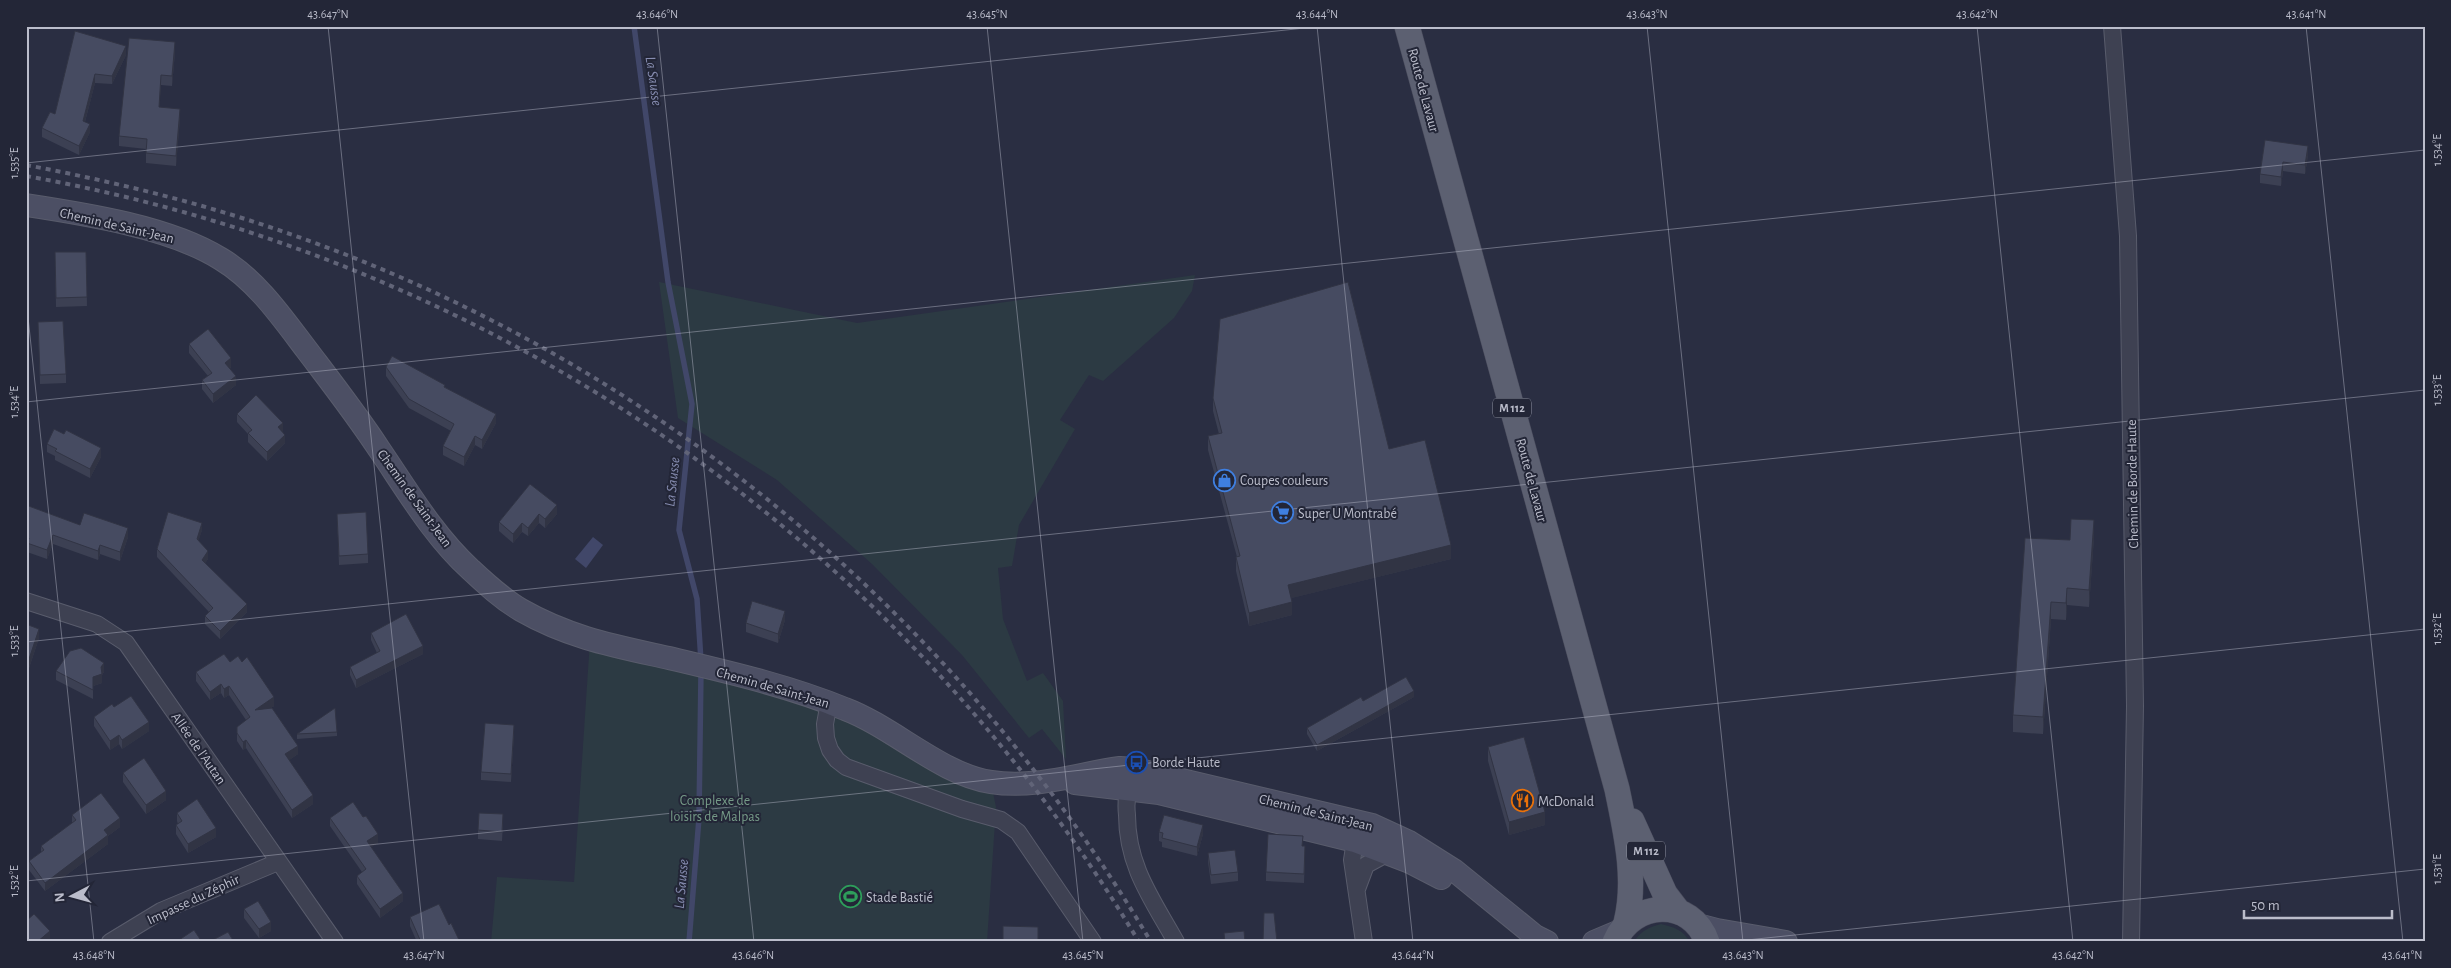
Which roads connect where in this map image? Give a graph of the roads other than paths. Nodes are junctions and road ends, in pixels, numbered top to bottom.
1 (1407, 26) edge
2 (2112, 26) edge
3 (26, 205) edge
4 (26, 601) edge
5 (829, 702) junction
6 (1054, 781) junction
7 (1129, 789) junction
8 (1617, 789) junction
9 (1372, 825) junction
10 (1355, 841) junction
11 (1388, 853) junction
12 (278, 862) junction
13 (1357, 889) junction
14 (1695, 926) edge
15 (1620, 932) edge
16 (1776, 941) edge
17 (110, 942) edge
18 (335, 942) edge
19 (1093, 942) edge
20 (1176, 942) edge
21 (1364, 942) edge
22 (1519, 942) edge
23 (1547, 942) edge
24 (1594, 942) edge
25 (1786, 942) edge
26 (2132, 942) edge

1 - 8 main road, Route de Lavaur / M 112
2 - 26 street, Chemin de Borde Haute
3 - 5 street, Chemin de Saint-Jean
4 - 12 street, Allée de l'Autan
5 - 6 street, Chemin de Saint-Jean
5 - 19 street
6 - 7 street, Chemin de Saint-Jean
6 - 9 street, Chemin de Saint-Jean
7 - 10 street, Chemin de Saint-Jean
7 - 20 street
8 - 14 main road, Route de Lavaur / M 112
8 - 15 main road, Route de Lavaur / M 112
9 - 10 street
9 - 23 street, Chemin de Saint-Jean
10 - 11 street, Chemin de Saint-Jean
10 - 13 street
11 - 13 street
11 - 22 street, Chemin de Saint-Jean
12 - 17 street, Impasse du Zéphir
12 - 18 street, Allée de l'Autan
13 - 21 street
14 - 15 main road
14 - 16 street
15 - 24 street
16 - 25 street

